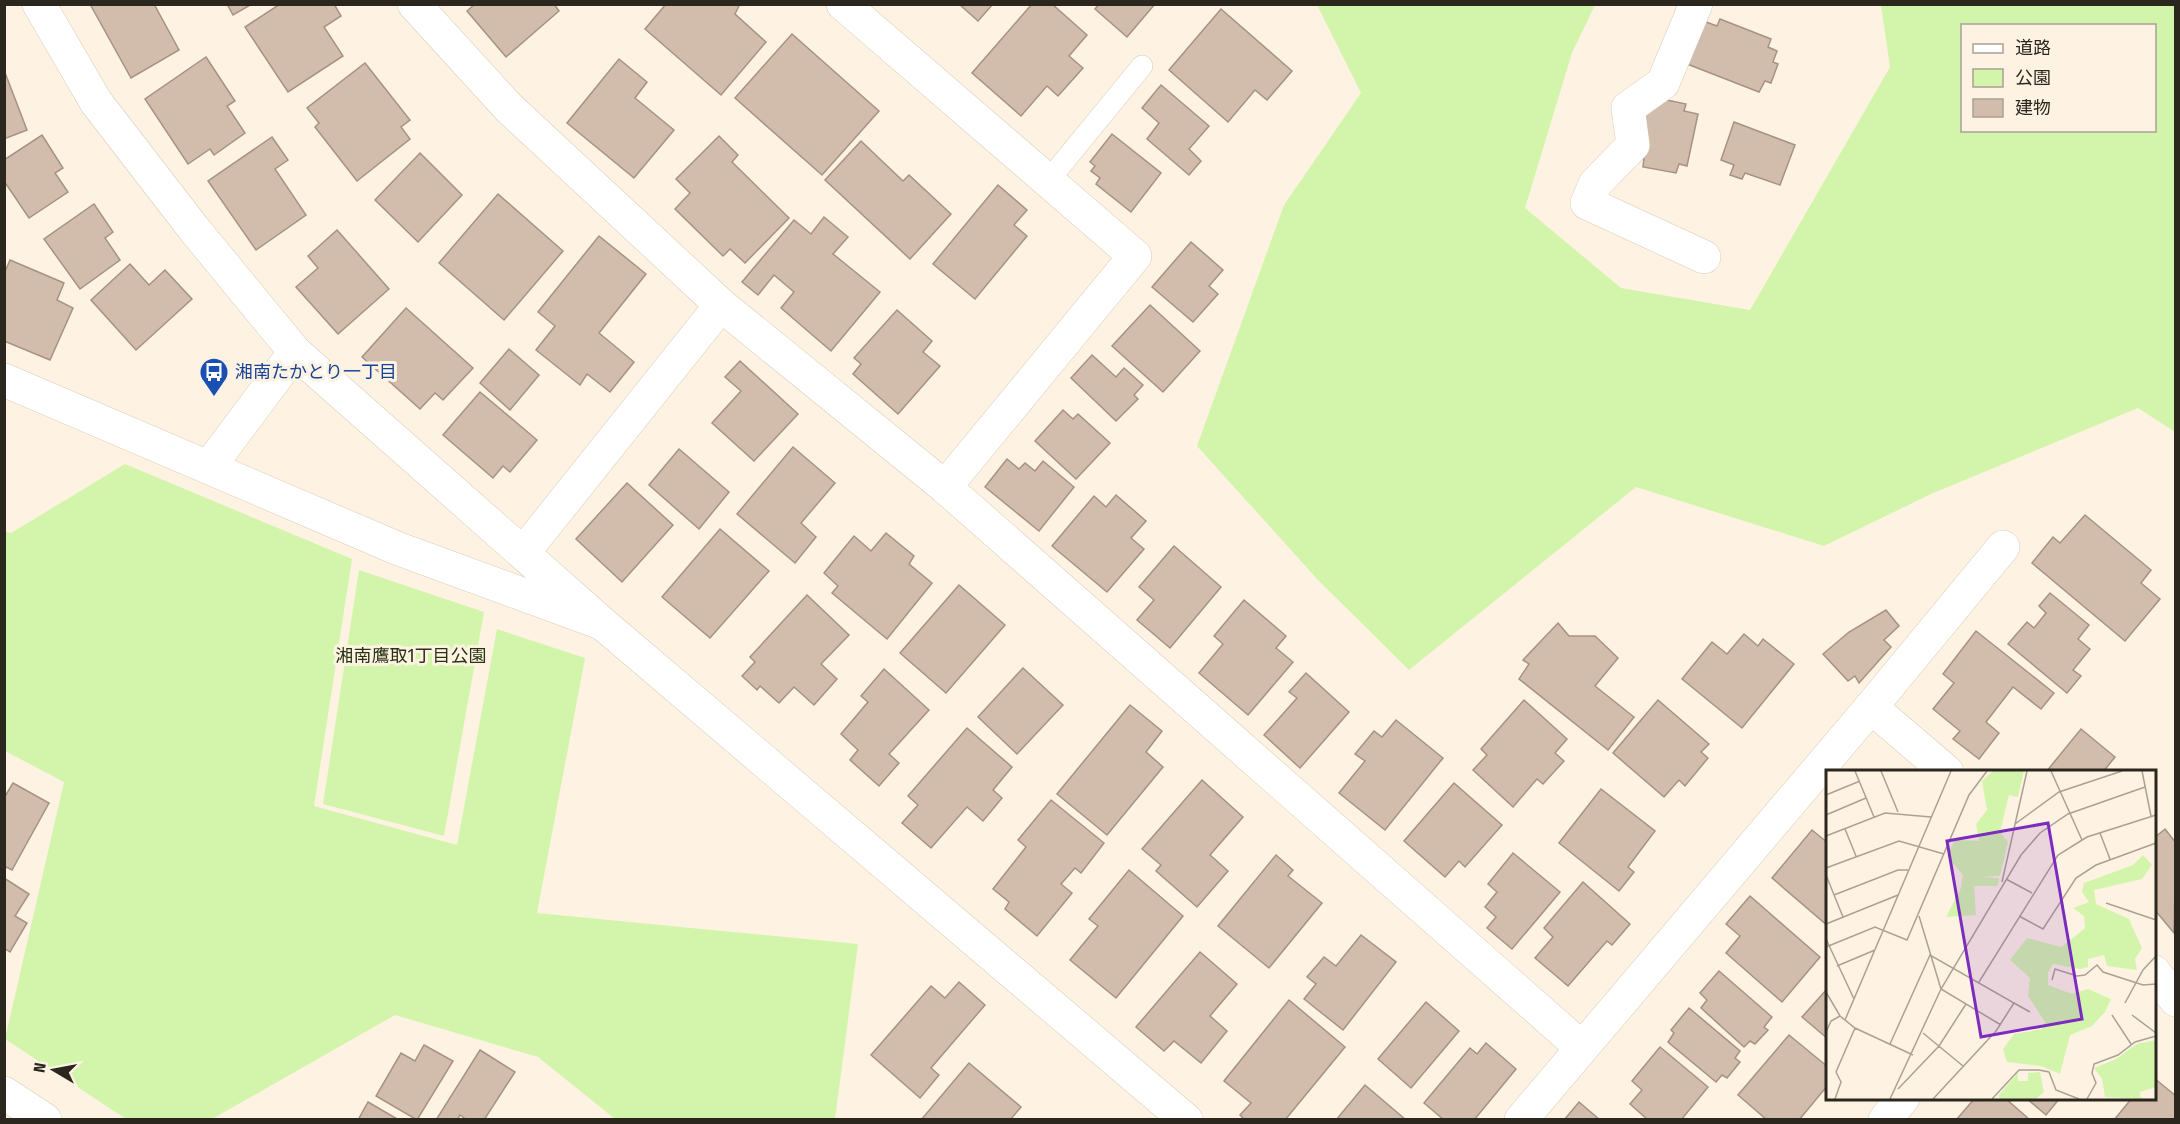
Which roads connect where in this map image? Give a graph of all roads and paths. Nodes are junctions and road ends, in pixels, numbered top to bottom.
1 (39, 4) edge
2 (414, 4) edge
3 (843, 4) edge
4 (1696, 4) edge
5 (1142, 66) dead end
6 (1048, 181) junction
7 (1704, 257) dead end
8 (721, 304) junction
9 (295, 352) junction
10 (4, 380) edge
11 (209, 467) junction
12 (945, 488) junction
13 (2003, 547) dead end
14 (523, 553) junction
15 (603, 624) junction
16 (1871, 707) junction
17 (1946, 770) edge
18 (2156, 975) edge
19 (2175, 1000) edge
20 (1581, 1047) junction
21 (4, 1093) edge
22 (1901, 1100) edge
23 (45, 1119) edge
24 (1186, 1119) edge
25 (1521, 1119) edge
26 (1885, 1119) edge

1 - 9 street
2 - 8 street
3 - 6 street
4 - 7 street
5 - 6 lane
6 - 12 street
8 - 12 street
8 - 14 street
9 - 11 street
9 - 14 street
10 - 11 street
11 - 15 street
12 - 20 street
13 - 16 street
14 - 15 street
15 - 24 street
16 - 17 street
16 - 20 street
18 - 19 street
20 - 25 street
21 - 23 street
22 - 26 street

